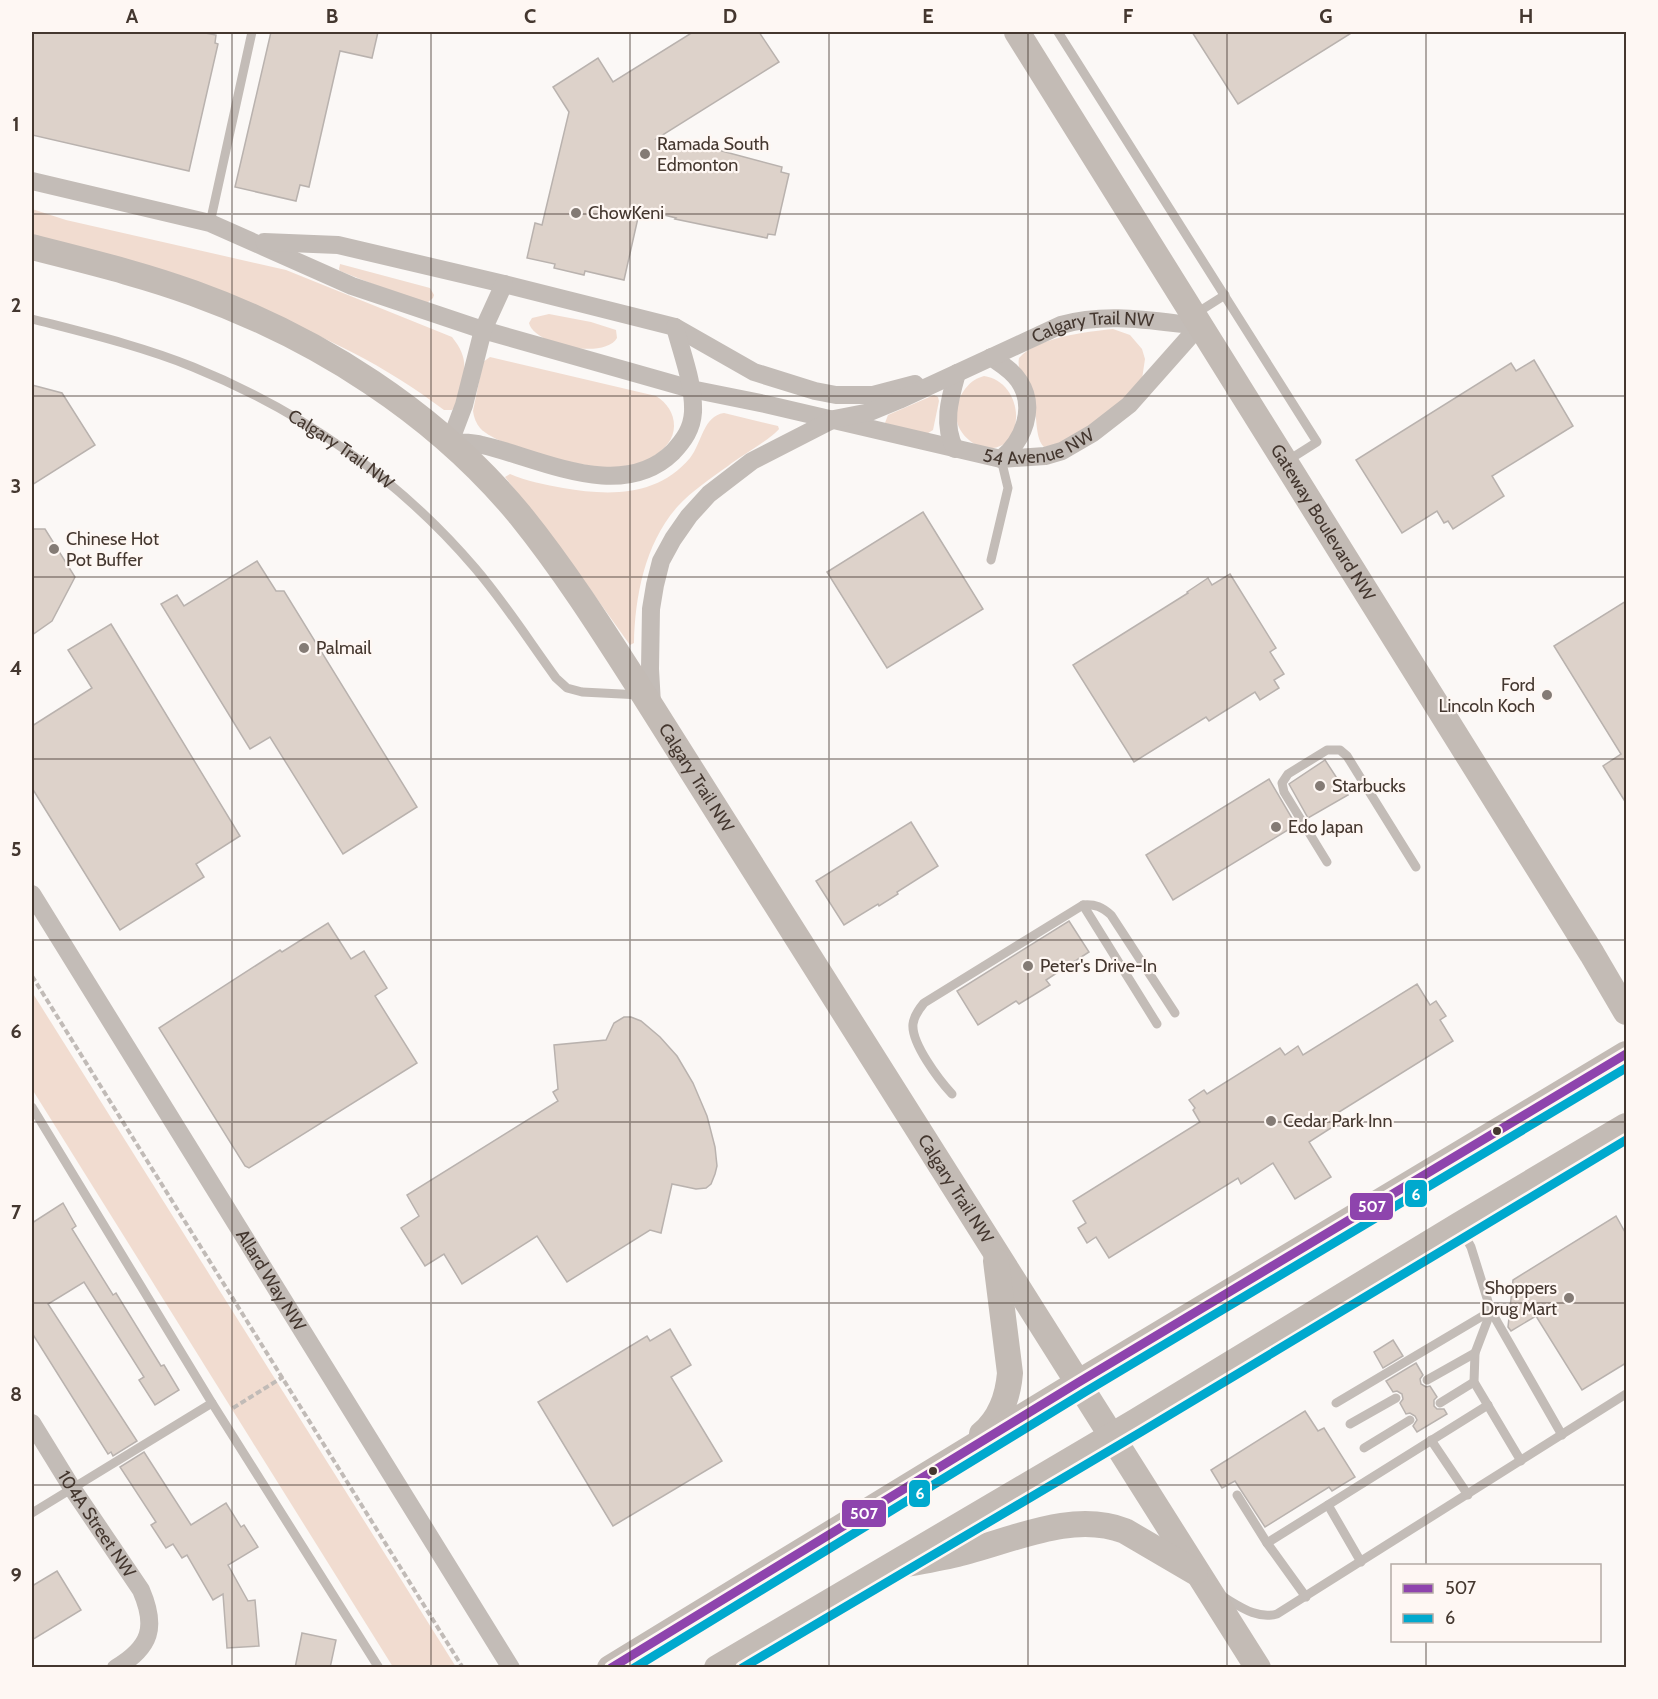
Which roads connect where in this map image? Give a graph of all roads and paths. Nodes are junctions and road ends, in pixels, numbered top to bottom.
1 (252, 32) edge
2 (1017, 32) edge
3 (1058, 32) edge
4 (32, 181) edge
5 (210, 223) junction
6 (253, 241) junction
7 (32, 248) edge
8 (504, 284) junction
9 (1225, 295) junction
10 (32, 319) edge
11 (1196, 320) junction
12 (675, 327) junction
13 (483, 330) junction
14 (991, 357) junction
15 (957, 373) junction
16 (938, 381) junction
17 (691, 389) junction
18 (834, 419) junction
19 (450, 442) junction
20 (955, 449) junction
21 (1001, 459) junction
22 (1285, 463) junction
23 (991, 560) dead end
24 (648, 702) junction
25 (1327, 862) dead end
26 (1416, 867) dead end
27 (32, 894) edge
28 (1083, 905) junction
29 (1592, 954) junction
30 (32, 976) edge
31 (1626, 983) edge
32 (1175, 1012) dead end
33 (1626, 1012) edge
34 (1158, 1024) dead end
35 (1626, 1054) edge
36 (952, 1094) dead end
37 (32, 1107) edge
38 (1626, 1126) edge
39 (1459, 1225) junction
40 (995, 1252) junction
41 (1491, 1311) junction
42 (1475, 1353) junction
43 (283, 1377) junction
44 (1426, 1380) dead end
45 (1079, 1382) junction
46 (1474, 1382) junction
47 (1626, 1395) edge
48 (1396, 1398) dead end
49 (1440, 1402) dead end
50 (212, 1403) junction
51 (1336, 1403) dead end
52 (1488, 1405) junction
53 (220, 1416) junction
54 (1410, 1420) dead end
55 (32, 1423) edge
56 (1350, 1424) dead end
57 (1562, 1435) junction
58 (1111, 1436) junction
59 (1431, 1440) junction
60 (1364, 1448) dead end
61 (1521, 1461) junction
62 (947, 1464) junction
63 (72, 1488) junction
64 (1237, 1495) dead end
65 (1468, 1495) junction
66 (1328, 1505) junction
67 (32, 1514) edge
68 (1267, 1543) junction
69 (1361, 1562) junction
70 (888, 1568) junction
71 (1202, 1581) junction
72 (1306, 1597) junction
73 (116, 1668) edge
74 (380, 1668) edge
75 (463, 1668) edge
76 (511, 1668) edge
77 (610, 1668) edge
78 (717, 1668) edge
79 (1258, 1668) edge

1 - 5 lane
2 - 11 main road, Gateway Boulevard NW
3 - 9 lane
4 - 5 street, Calgary Trail NW
5 - 6 street, Calgary Trail NW
6 - 8 street, Calgary Trail NW
6 - 13 street, Calgary Trail NW
7 - 19 main road, Calgary Trail NW
8 - 12 street, Calgary Trail NW
8 - 13 street
9 - 11 lane
9 - 22 lane
10 - 24 lane, Calgary Trail NW
11 - 14 street, Calgary Trail NW
11 - 21 street, 54 Avenue NW
11 - 22 main road, Gateway Boulevard NW
12 - 16 street, Calgary Trail NW
12 - 17 street
13 - 17 street, Calgary Trail NW
13 - 19 street
14 - 15 street, Calgary Trail NW
14 - 21 street
15 - 16 street, Calgary Trail NW
15 - 20 street
16 - 18 street, Calgary Trail NW
17 - 18 street, Calgary Trail NW
17 - 19 street
18 - 20 street, 54 Avenue NW
18 - 24 street, Calgary Trail NW
19 - 24 main road, Calgary Trail NW
20 - 21 street, 54 Avenue NW
21 - 23 lane
22 - 29 main road, Gateway Boulevard NW
24 - 40 main road, Calgary Trail NW
25 - 26 lane
27 - 76 street, Allard Way NW
28 - 32 lane
28 - 34 lane
28 - 36 lane
29 - 31 main road
29 - 33 main road, Gateway Boulevard NW
30 - 43 path
35 - 45 main road
37 - 50 lane
38 - 39 main road
39 - 41 lane
39 - 58 main road
40 - 45 main road, Calgary Trail NW
40 - 62 main road
41 - 42 lane
41 - 51 lane
41 - 57 lane
42 - 44 lane
42 - 46 lane
43 - 53 path
43 - 75 path
45 - 58 main road, Calgary Trail NW
45 - 62 main road
46 - 49 lane
46 - 52 lane
47 - 57 lane
48 - 56 lane
50 - 53 lane
50 - 63 lane
52 - 59 lane
52 - 61 lane
53 - 74 lane
54 - 60 lane
55 - 63 street, 104A Street NW
57 - 61 lane
58 - 70 main road
58 - 71 main road, Calgary Trail NW
59 - 65 lane
59 - 66 lane
61 - 65 lane
62 - 77 main road
63 - 67 lane
63 - 73 street, 104A Street NW
64 - 68 lane
65 - 69 lane
66 - 68 lane
66 - 69 lane
68 - 72 lane
69 - 72 lane
70 - 71 main road
70 - 78 main road
71 - 72 lane
71 - 79 main road, Calgary Trail NW

